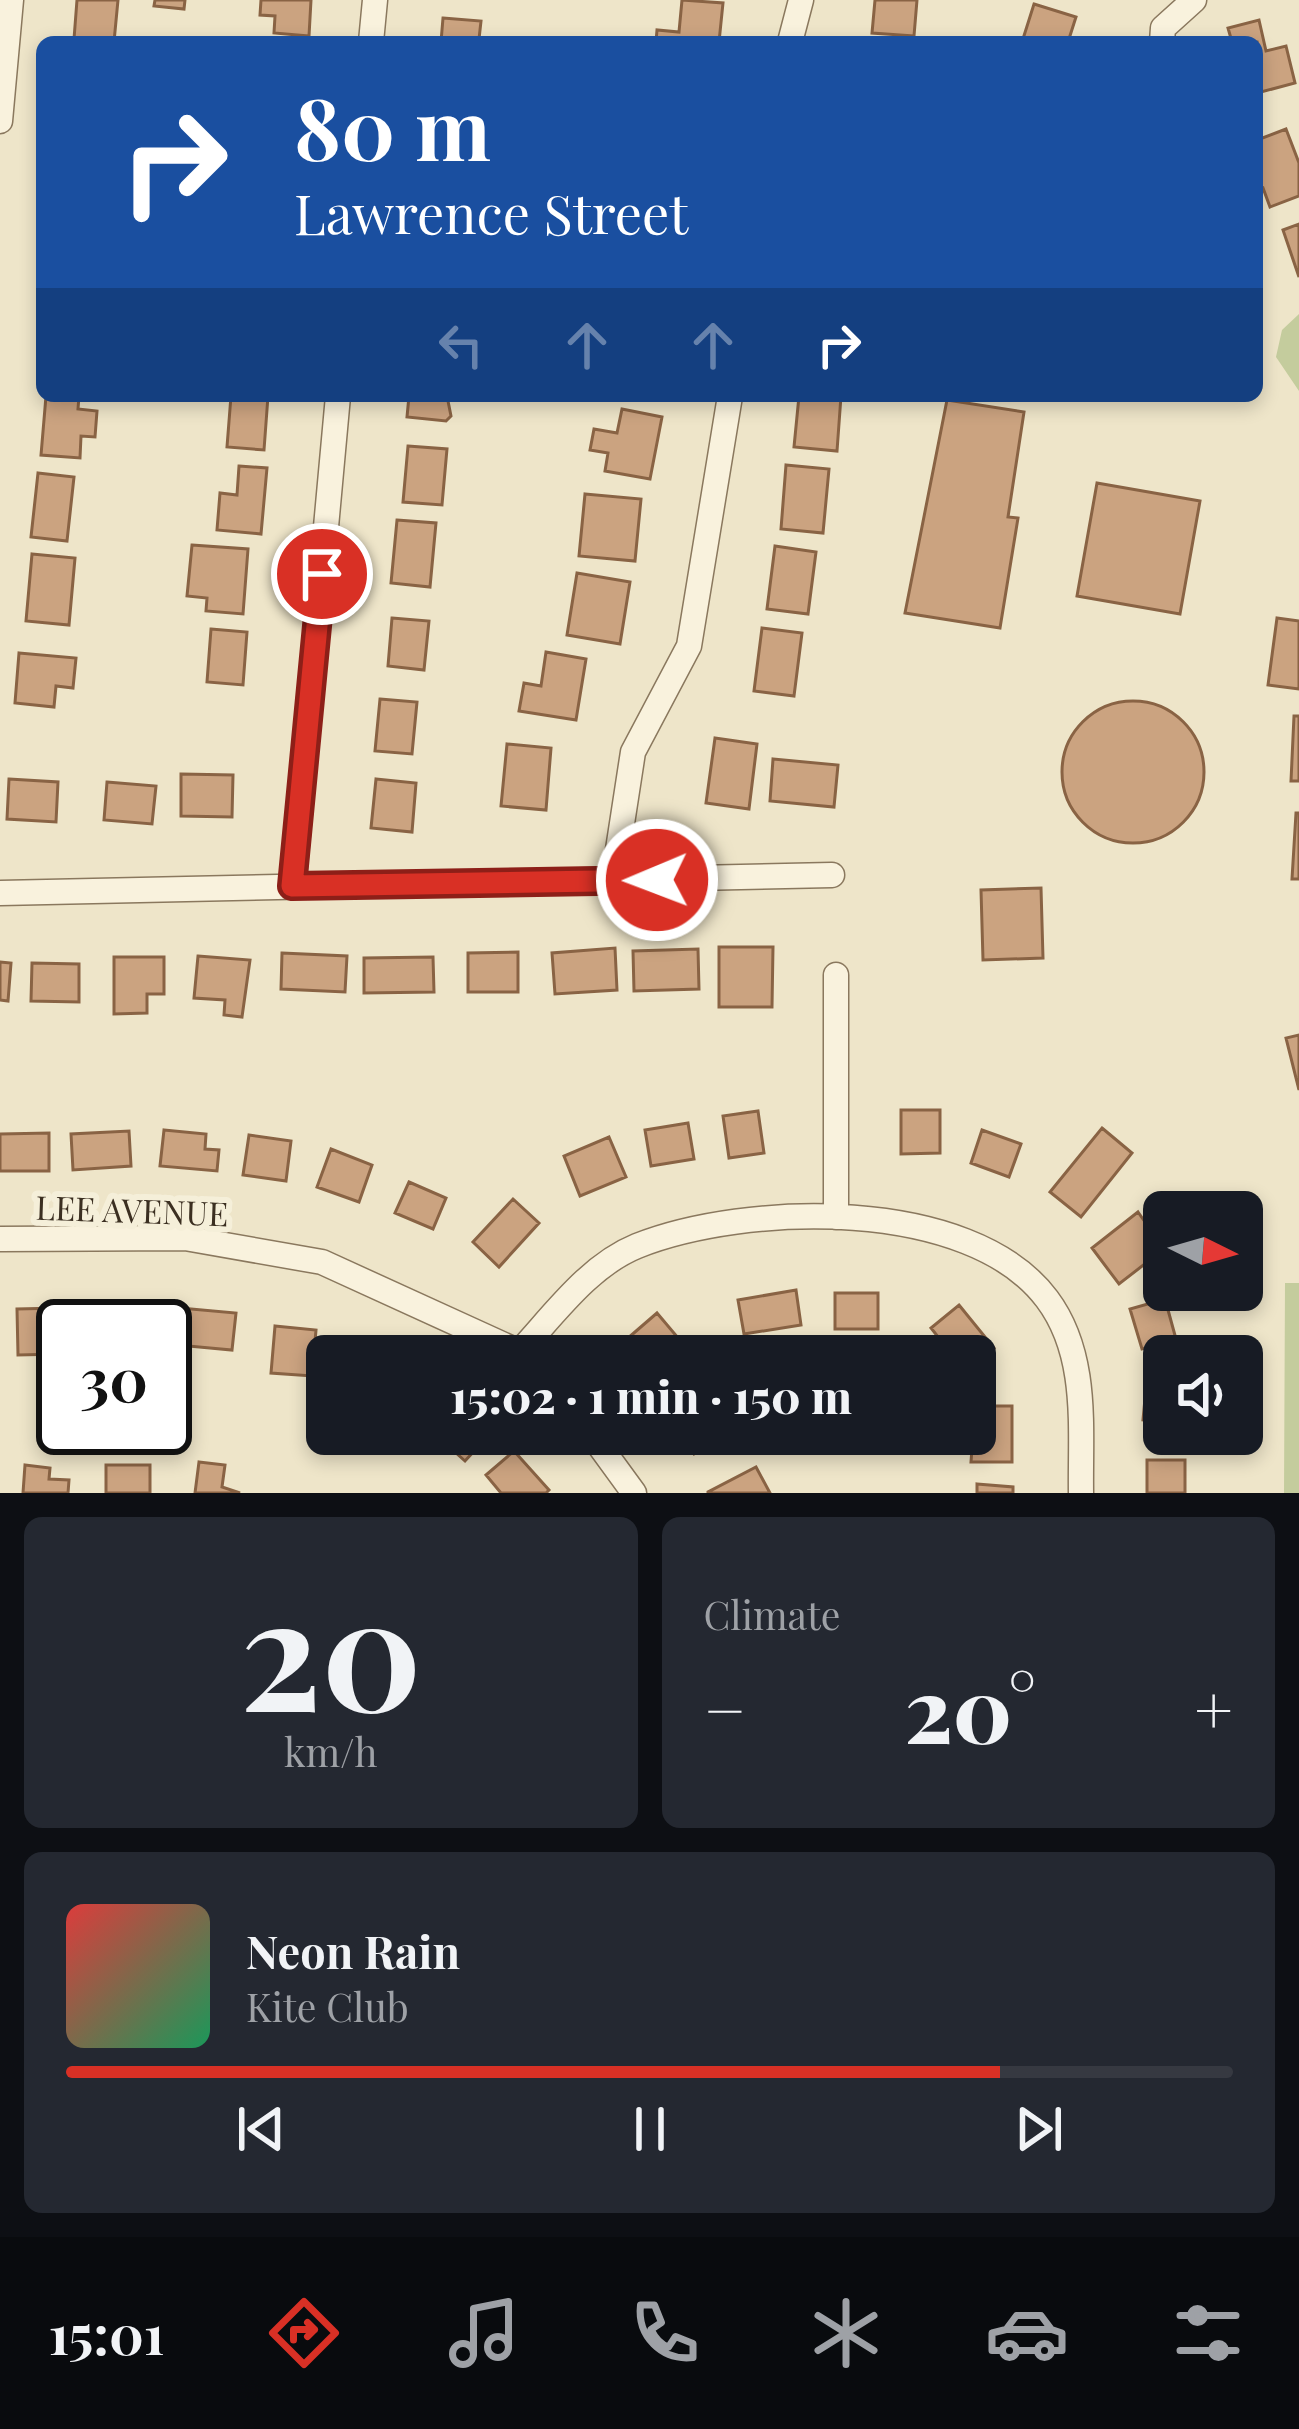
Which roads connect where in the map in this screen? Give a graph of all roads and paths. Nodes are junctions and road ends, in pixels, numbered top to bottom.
1 (11, 0) edge
2 (375, 0) edge
3 (801, 0) edge
4 (1194, 0) edge
5 (372, 36) edge
6 (792, 36) edge
7 (1162, 36) edge
8 (0, 121) edge
9 (337, 402) edge
10 (729, 402) edge
11 (832, 875) dead end
12 (613, 882) junction
13 (292, 886) junction
14 (0, 893) edge
15 (836, 976) dead end
16 (836, 1216) junction
17 (0, 1239) edge
18 (487, 1335) edge
19 (539, 1335) edge
20 (606, 1455) edge
21 (634, 1493) edge
22 (1081, 1493) edge

1 - 8 street
2 - 5 street
3 - 6 street
4 - 7 street
9 - 13 street
10 - 12 street
11 - 12 street
12 - 13 street
13 - 14 street
15 - 16 street
16 - 19 street
16 - 22 street
17 - 18 street, LEE AVENUE
20 - 21 street

